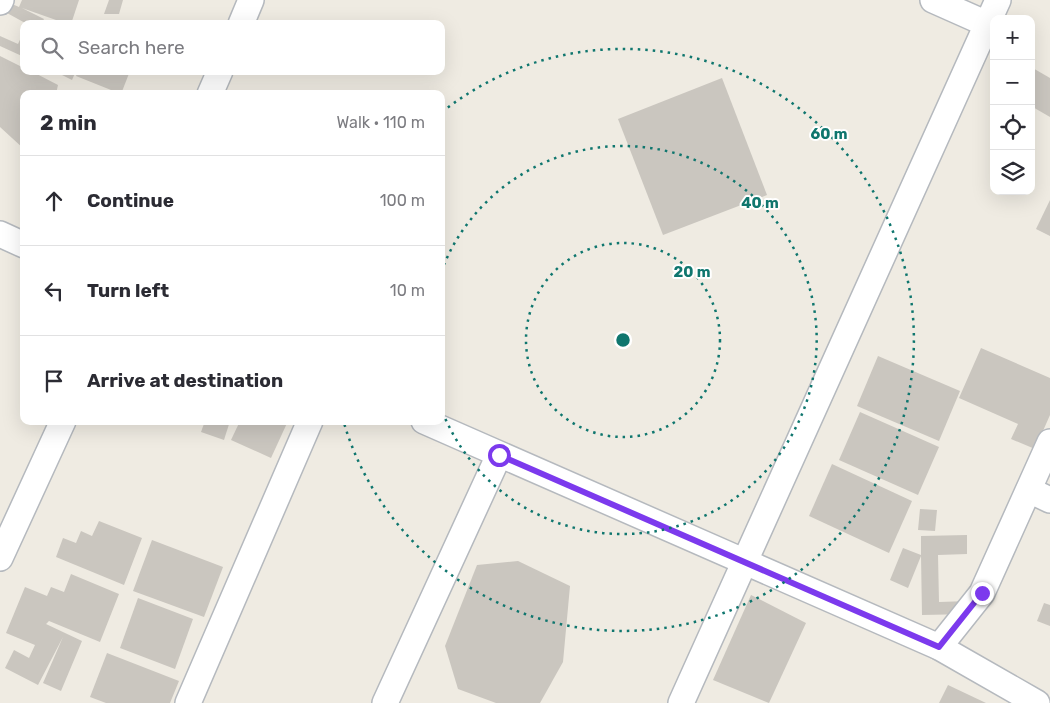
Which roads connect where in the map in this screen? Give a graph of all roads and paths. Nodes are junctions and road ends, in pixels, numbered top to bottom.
1 (251, 0) edge
2 (933, 0) edge
3 (998, 0) edge
4 (243, 20) edge
5 (987, 24) junction
6 (218, 75) edge
7 (212, 90) edge
8 (0, 234) edge
9 (20, 243) edge
10 (61, 425) edge
11 (308, 425) edge
12 (433, 425) edge
13 (1050, 442) edge
14 (499, 455) junction
15 (1039, 495) edge
16 (0, 558) edge
17 (745, 562) junction
18 (939, 647) junction
19 (188, 703) edge
20 (385, 703) edge
21 (681, 703) edge
22 (1037, 703) edge

1 - 4 street
2 - 5 street
3 - 5 street
5 - 17 street
6 - 7 street
8 - 9 street
10 - 16 street
11 - 19 street
12 - 14 street
13 - 15 street
14 - 17 street
14 - 20 street
15 - 18 street
17 - 18 street
17 - 21 street
18 - 22 street

